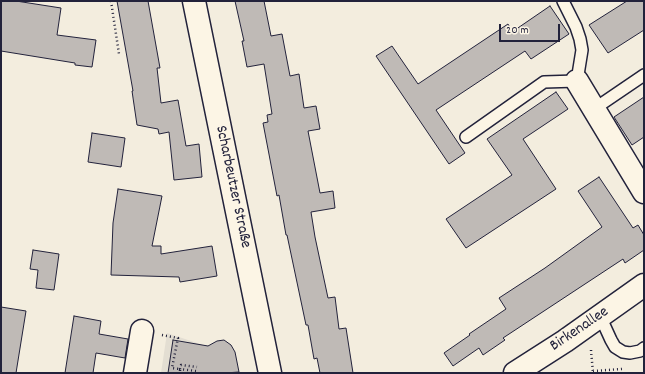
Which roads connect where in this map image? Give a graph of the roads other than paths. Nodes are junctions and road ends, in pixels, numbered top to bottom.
1 (194, 1) edge
2 (563, 1) edge
3 (644, 75) edge
4 (577, 80) junction
5 (594, 108) junction
6 (466, 137) dead end
7 (644, 192) edge
8 (644, 285) edge
9 (600, 316) junction
10 (142, 331) dead end
11 (644, 348) edge
12 (135, 373) edge
13 (270, 373) edge
14 (515, 373) edge

1 - 13 main road, Scharbeutzer Straße
2 - 4 lane
3 - 5 lane
4 - 5 main road
4 - 6 lane
5 - 7 main road
8 - 9 main road, Birkenallee
9 - 11 lane
9 - 14 main road, Birkenallee
10 - 12 main road

